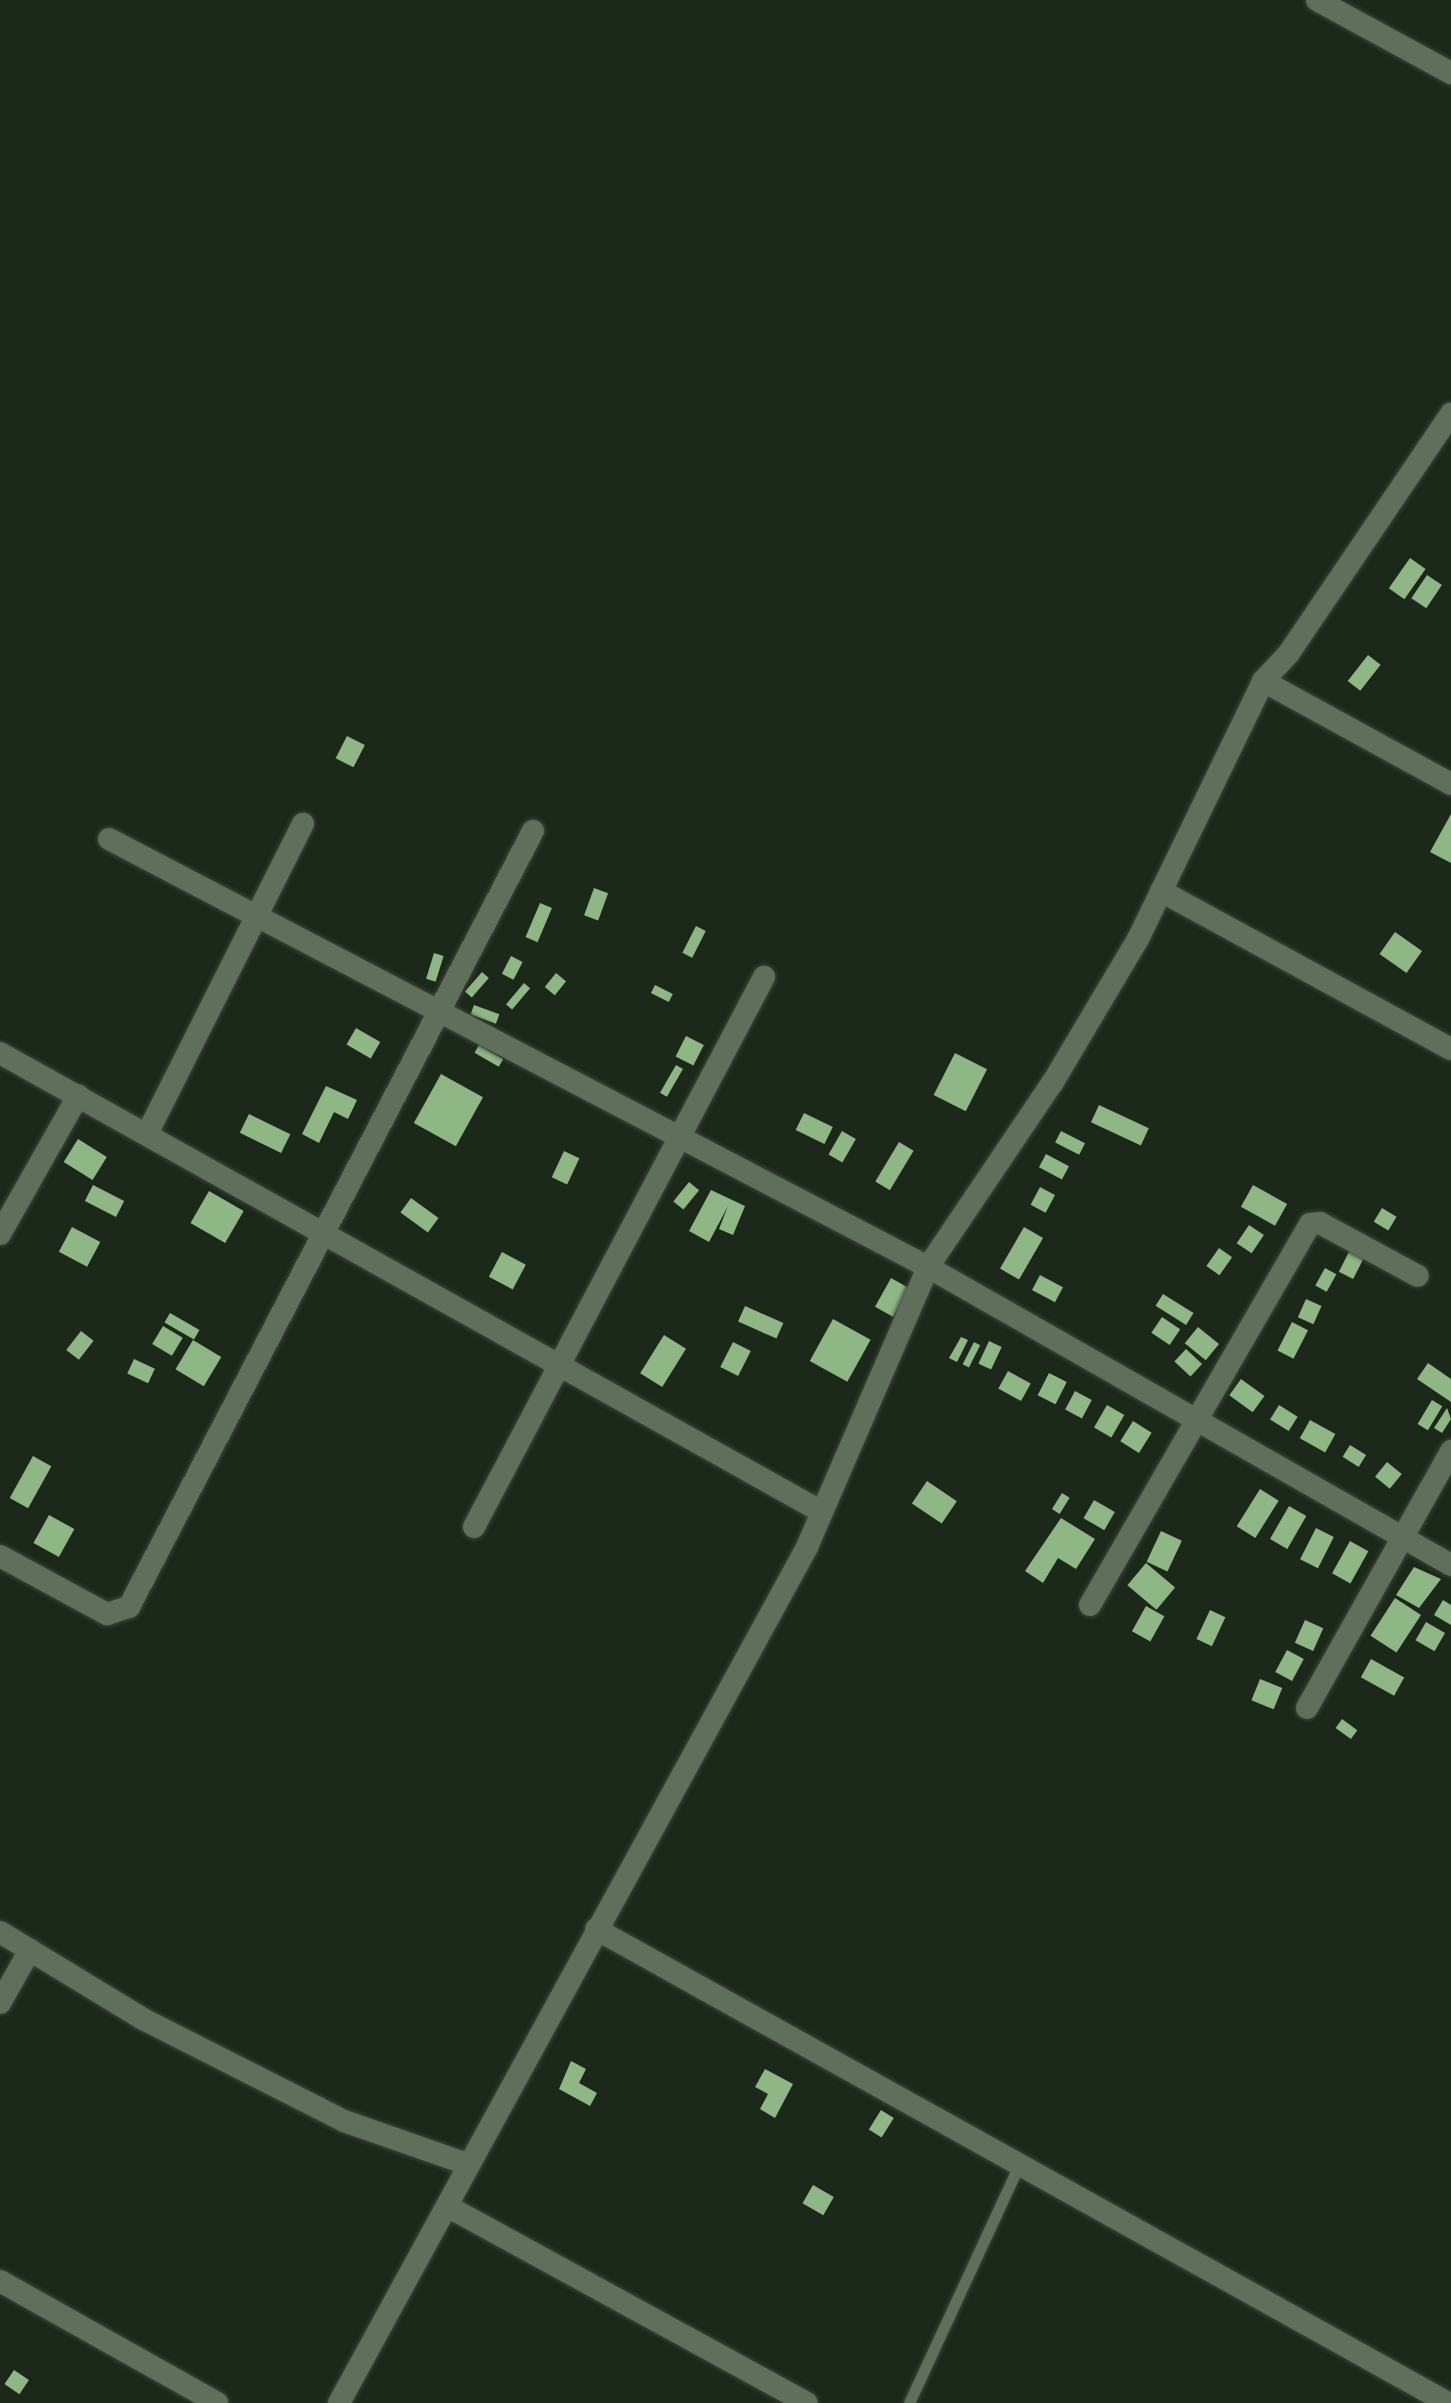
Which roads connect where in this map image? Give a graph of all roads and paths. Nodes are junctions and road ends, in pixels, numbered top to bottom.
1 (1317, 0) edge
2 (1451, 73) edge
3 (1451, 414) edge
4 (1263, 681) junction
5 (1451, 784) edge
6 (303, 824) dead end
7 (533, 832) dead end
8 (109, 839) dead end
9 (1161, 891) junction
10 (260, 920) junction
11 (764, 977) dead end
12 (441, 1012) junction
13 (1451, 1050) edge
14 (0, 1053) edge
15 (78, 1096) junction
16 (148, 1132) junction
17 (683, 1138) junction
18 (323, 1232) junction
19 (0, 1234) edge
20 (928, 1267) junction
21 (1418, 1276) dead end
22 (561, 1364) junction
23 (1193, 1418) junction
24 (1451, 1451) edge
25 (822, 1512) junction
26 (474, 1527) dead end
27 (1401, 1536) junction
28 (0, 1556) edge
29 (1451, 1565) edge
30 (1090, 1604) dead end
31 (1307, 1708) dead end
32 (596, 1930) junction
33 (0, 1932) edge
34 (30, 1950) junction
35 (0, 2003) edge
36 (467, 2164) junction
37 (1020, 2165) junction
38 (447, 2206) junction
39 (0, 2282) edge
40 (217, 2403) edge
41 (338, 2403) edge
42 (807, 2403) edge
43 (909, 2403) edge
44 (1448, 2403) edge

1 - 2 street
3 - 4 street
4 - 5 street
4 - 9 street
6 - 10 street
7 - 12 street
8 - 10 street
9 - 13 street
9 - 20 street
10 - 12 street
10 - 16 street
11 - 17 street
12 - 17 street
12 - 18 street
14 - 15 street
15 - 16 street
15 - 19 street
16 - 18 street
17 - 20 street
17 - 22 street
18 - 22 street
18 - 28 street
20 - 23 street
20 - 25 street
21 - 23 street
22 - 25 street
22 - 26 street
23 - 27 street
23 - 30 street
24 - 27 street
25 - 32 street
27 - 29 street
27 - 31 street
32 - 36 street
32 - 37 street
33 - 34 street
34 - 35 street
34 - 36 street
36 - 38 street
37 - 43 lane
37 - 44 street
38 - 41 street
38 - 42 street
39 - 40 street

